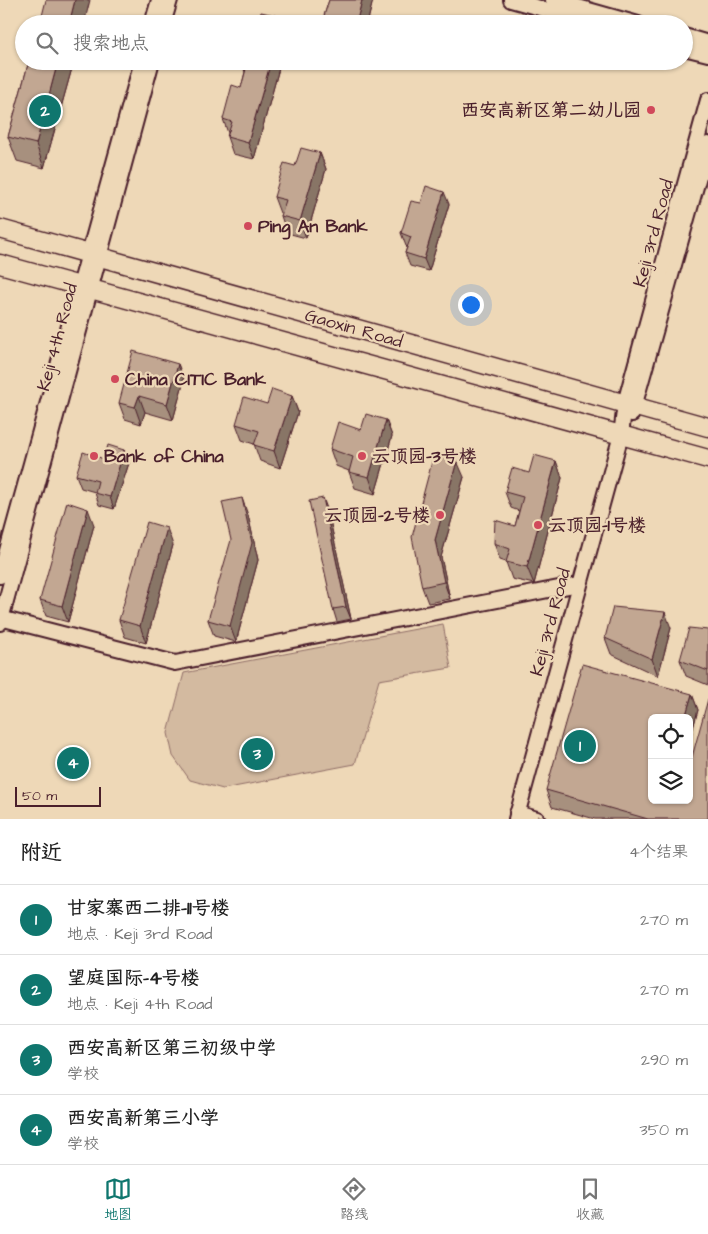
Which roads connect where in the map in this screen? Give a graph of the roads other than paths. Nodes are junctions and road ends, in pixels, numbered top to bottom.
1 (159, 0) edge
2 (170, 0) edge
3 (511, 0) edge
4 (553, 0) edge
5 (155, 15) edge
6 (166, 15) edge
7 (565, 15) edge
8 (606, 15) edge
9 (693, 39) edge
10 (708, 43) edge
11 (693, 50) edge
12 (708, 54) edge
13 (140, 70) edge
14 (149, 70) edge
15 (708, 100) edge
16 (708, 144) edge
17 (0, 229) edge
18 (93, 255) junction
19 (0, 264) edge
20 (84, 287) junction
21 (630, 405) junction
22 (708, 427) edge
23 (621, 435) junction
24 (708, 459) edge
25 (0, 576) edge
26 (579, 584) junction
27 (0, 620) edge
28 (516, 816) edge
29 (537, 819) edge

1 - 5 street
2 - 6 street
3 - 7 street
4 - 8 street
9 - 10 street
11 - 12 street
13 - 18 street, Keji 4th Road
14 - 18 street, Keji 4th Road
15 - 21 street, Keji 3rd Road
16 - 21 street, Keji 3rd Road
17 - 18 main road, Gaoxin Road
18 - 20 street, Keji 4th Road
18 - 21 main road, Gaoxin Road
19 - 20 main road, Gaoxin Road
20 - 23 main road, Gaoxin Road
20 - 25 street, Keji 4th Road
20 - 27 street, Keji 4th Road
21 - 22 main road, Gaoxin Road
21 - 23 street, Keji 3rd Road
23 - 24 main road, Gaoxin Road
23 - 26 street, Keji 3rd Road
26 - 27 street
26 - 28 street, Keji 3rd Road
28 - 29 street

